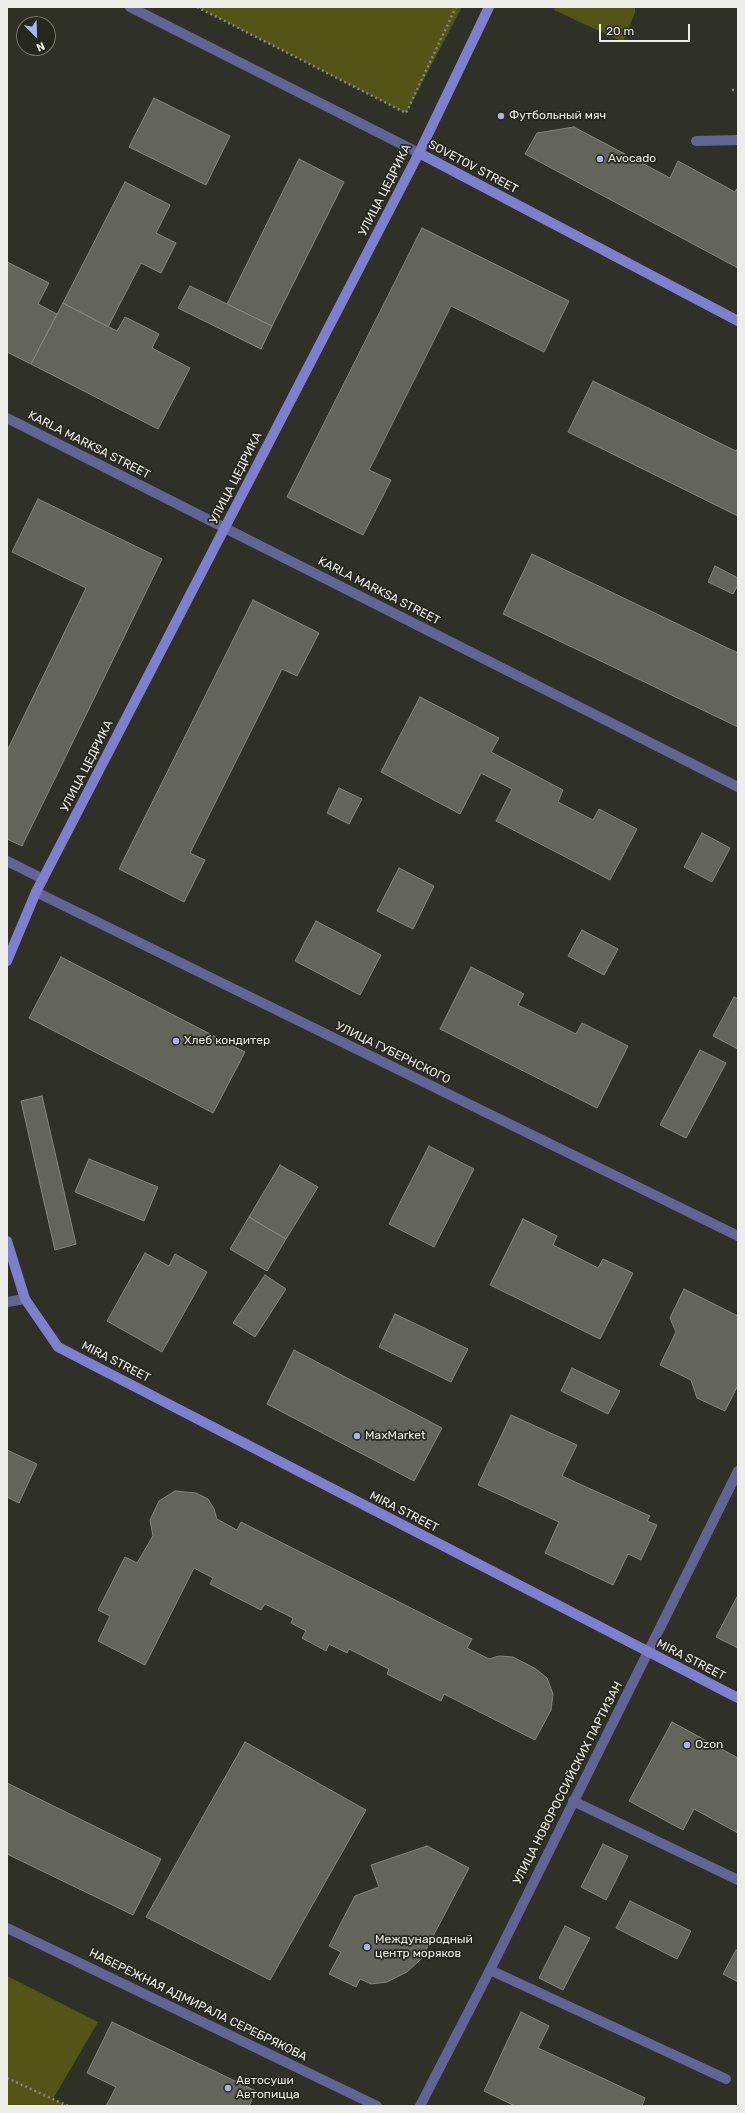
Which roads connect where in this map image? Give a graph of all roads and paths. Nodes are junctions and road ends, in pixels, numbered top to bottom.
1 (130, 7) edge
2 (197, 7) edge
3 (456, 7) edge
4 (489, 7) edge
5 (732, 90) dead end
6 (738, 90) edge
7 (738, 140) edge
8 (696, 141) dead end
9 (419, 153) junction
10 (738, 321) edge
11 (7, 418) edge
12 (225, 528) junction
13 (738, 787) edge
14 (7, 861) edge
15 (43, 879) junction
16 (36, 892) junction
17 (7, 961) edge
18 (738, 1236) edge
19 (7, 1241) edge
20 (25, 1299) junction
21 (7, 1302) edge
22 (738, 1471) edge
23 (648, 1653) junction
24 (738, 1698) edge
25 (573, 1801) junction
26 (738, 1880) edge
27 (7, 1928) edge
28 (490, 1970) junction
29 (7, 2078) edge
30 (726, 2079) dead end
31 (68, 2106) edge
32 (377, 2106) edge
33 (420, 2106) edge

1 - 9 street, SOVETOV STREET
2 - 3 path
4 - 9 street, УЛИЦА ЦЕДРИКА
5 - 6 path
7 - 8 street
9 - 10 street, SOVETOV STREET
9 - 12 street, УЛИЦА ЦЕДРИКА
11 - 12 street, KARLA MARKSA STREET
12 - 13 street, KARLA MARKSA STREET
12 - 15 street, УЛИЦА ЦЕДРИКА
14 - 15 street
15 - 16 street, УЛИЦА ЦЕДРИКА
16 - 17 street, УЛИЦА ЦЕДРИКА
16 - 18 street, УЛИЦА ГУБЕРНСКОГО
19 - 20 street
20 - 21 street
20 - 23 street, MIRA STREET
22 - 23 street, УЛИЦА НОВОРОССИЙСКИХ ПАРТИЗАН
23 - 24 street, MIRA STREET
23 - 25 street, УЛИЦА НОВОРОССИЙСКИХ ПАРТИЗАН
25 - 26 street
25 - 28 street, УЛИЦА НОВОРОССИЙСКИХ ПАРТИЗАН
27 - 32 street, НАБЕРЕЖНАЯ АДМИРАЛА СЕРЕБРЯКОВА
28 - 30 street
28 - 33 street, УЛИЦА НОВОРОССИЙСКИХ ПАРТИЗАН
29 - 31 path

